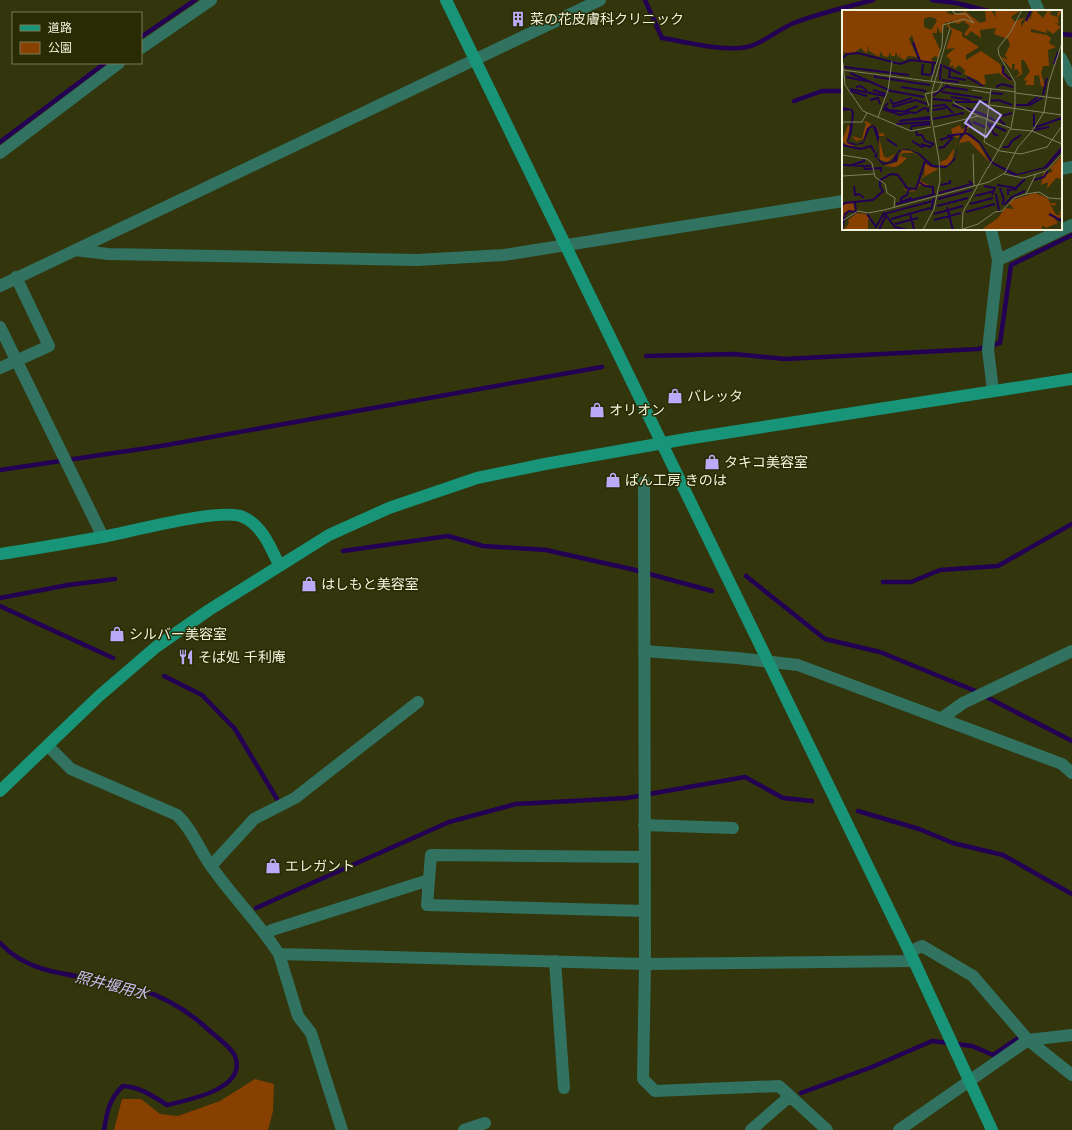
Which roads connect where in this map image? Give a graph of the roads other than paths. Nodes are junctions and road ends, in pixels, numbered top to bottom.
1 (211, 0) edge
2 (446, 0) edge
3 (600, 0) edge
4 (1034, 0) edge
5 (198, 4) edge
6 (1039, 10) edge
7 (142, 47) edge
8 (474, 60) junction
9 (1062, 60) edge
10 (118, 64) edge
11 (1071, 75) edge
12 (0, 153) edge
13 (1072, 167) edge
14 (1062, 168) edge
15 (842, 201) edge
16 (1072, 225) edge
17 (991, 230) edge
18 (1061, 230) edge
19 (1062, 230) edge
20 (565, 246) junction
21 (75, 250) junction
22 (998, 260) junction
23 (16, 277) junction
24 (0, 286) edge
25 (0, 327) edge
26 (17, 361) junction
27 (0, 368) edge
28 (1072, 379) edge
29 (993, 390) junction
30 (661, 443) junction
31 (644, 482) dead end
32 (103, 537) junction
33 (0, 554) edge
34 (279, 565) junction
35 (644, 651) junction
36 (1072, 651) edge
37 (767, 663) junction
38 (418, 702) dead end
39 (942, 718) junction
40 (48, 746) junction
41 (1072, 773) edge
42 (0, 790) edge
43 (644, 825) junction
44 (733, 828) dead end
45 (644, 857) junction
46 (211, 866) junction
47 (429, 880) junction
48 (645, 911) junction
49 (266, 934) junction
50 (279, 954) junction
51 (912, 957) junction
52 (555, 961) junction
53 (645, 964) junction
54 (1072, 1035) edge
55 (1028, 1040) junction
56 (1072, 1075) edge
57 (969, 1082) junction
58 (564, 1088) dead end
59 (790, 1096) junction
60 (486, 1123) dead end
61 (342, 1130) edge
62 (464, 1130) edge
63 (751, 1130) edge
64 (828, 1130) edge
65 (899, 1130) edge
66 (992, 1130) edge

1 - 5 street
2 - 8 street
3 - 8 street
4 - 6 street
5 - 7 street
8 - 20 street
8 - 21 street
9 - 11 street
10 - 12 street
13 - 14 street
15 - 20 street
16 - 19 street
17 - 22 street
18 - 22 street
20 - 21 street
20 - 30 street
21 - 23 street
22 - 29 street
23 - 24 street
23 - 26 street
25 - 26 street
26 - 27 street
26 - 32 street
28 - 29 street
29 - 30 street
30 - 34 street
30 - 37 street
31 - 35 street
32 - 33 street
32 - 34 street
34 - 40 street
35 - 37 street
35 - 43 street
36 - 39 street
37 - 39 street
37 - 51 street
38 - 46 street
39 - 41 street
40 - 42 street
40 - 46 street
43 - 44 street
43 - 45 street
45 - 47 street
45 - 48 street
46 - 49 street
47 - 48 street
47 - 49 street
48 - 53 street
49 - 50 street
50 - 52 street
50 - 61 street
51 - 53 street
51 - 55 street
51 - 57 street
52 - 53 street
52 - 58 street
53 - 59 street
54 - 55 street
55 - 56 street
55 - 57 street
57 - 65 street
57 - 66 street
59 - 63 street
59 - 64 street
60 - 62 street

